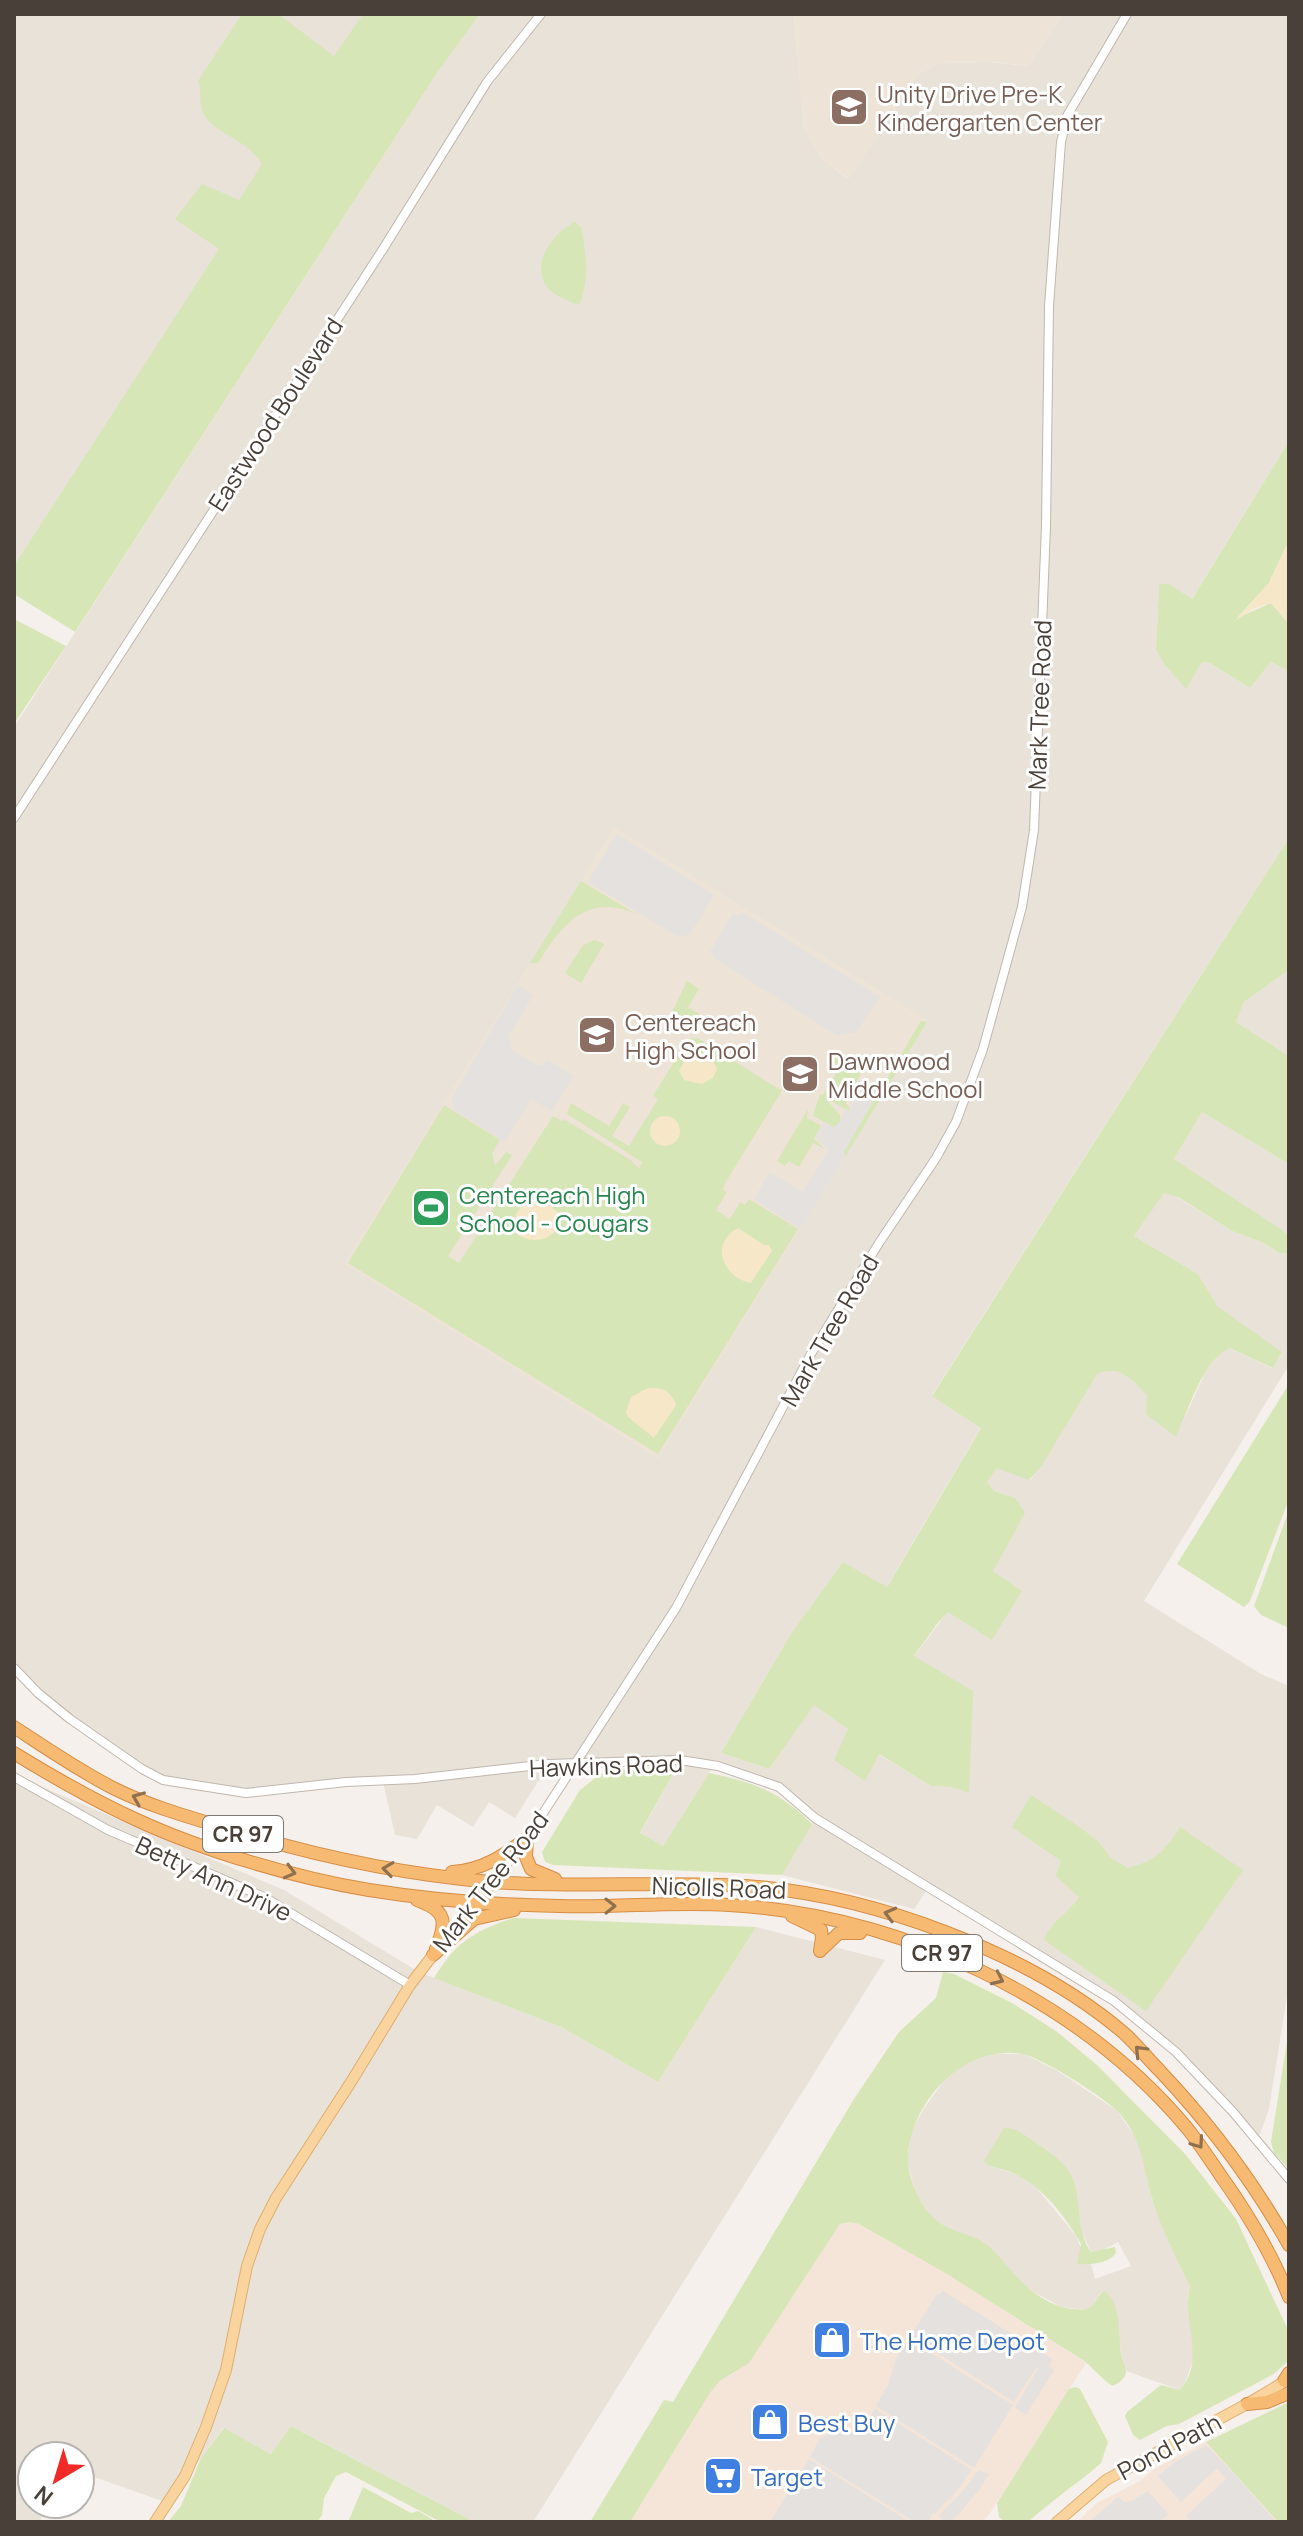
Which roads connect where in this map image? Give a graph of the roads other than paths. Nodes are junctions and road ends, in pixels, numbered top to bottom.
1 (541, 14) edge
2 (1127, 14) edge
3 (14, 818) edge
4 (14, 1668) edge
5 (14, 1727) edge
6 (14, 1753) edge
7 (577, 1762) junction
8 (14, 1777) edge
9 (527, 1838) junction
10 (425, 1874) junction
11 (493, 1882) junction
12 (330, 1883) junction
13 (569, 1883) junction
14 (402, 1895) junction
15 (477, 1900) junction
16 (559, 1906) junction
17 (778, 1910) junction
18 (877, 1933) junction
19 (434, 1953) junction
20 (410, 1985) junction
21 (1289, 2179) edge
22 (1289, 2245) edge
23 (1289, 2297) edge
24 (1288, 2382) edge
25 (1247, 2404) joint
26 (155, 2522) edge
27 (1057, 2522) edge

1 - 3 street, Eastwood Boulevard
2 - 7 street, Mark Tree Road
4 - 7 street, Hawkins Road
10 -> 5 highway, Nicolls Road / CR 97
6 -> 12 highway, Nicolls Road / CR 97
7 - 9 street, Mark Tree Road
7 - 21 street, Hawkins Road
8 - 20 street, Betty Ann Drive
9 - 10 highway
9 - 11 street, Mark Tree Road
9 - 13 highway
10 - 11 highway, Nicolls Road / CR 97
11 - 12 highway
11 - 13 highway, Nicolls Road / CR 97
11 - 15 main road, Mark Tree Road
12 - 14 highway, Nicolls Road / CR 97
22 -> 13 highway, Nicolls Road / CR 97
14 - 15 highway, Nicolls Road / CR 97
14 - 19 highway
15 - 16 highway, Nicolls Road / CR 97
15 - 19 main road, Mark Tree Road
16 -> 17 highway, Nicolls Road / CR 97
16 - 19 highway
17 - 18 highway, Nicolls Road / CR 97
17 - 18 highway
18 -> 23 highway, Nicolls Road / CR 97
19 - 20 main road, Mark Tree Road
20 - 26 main road, Mark Tree Road
24 - 25 highway
25 - 27 main road, Pond Path

